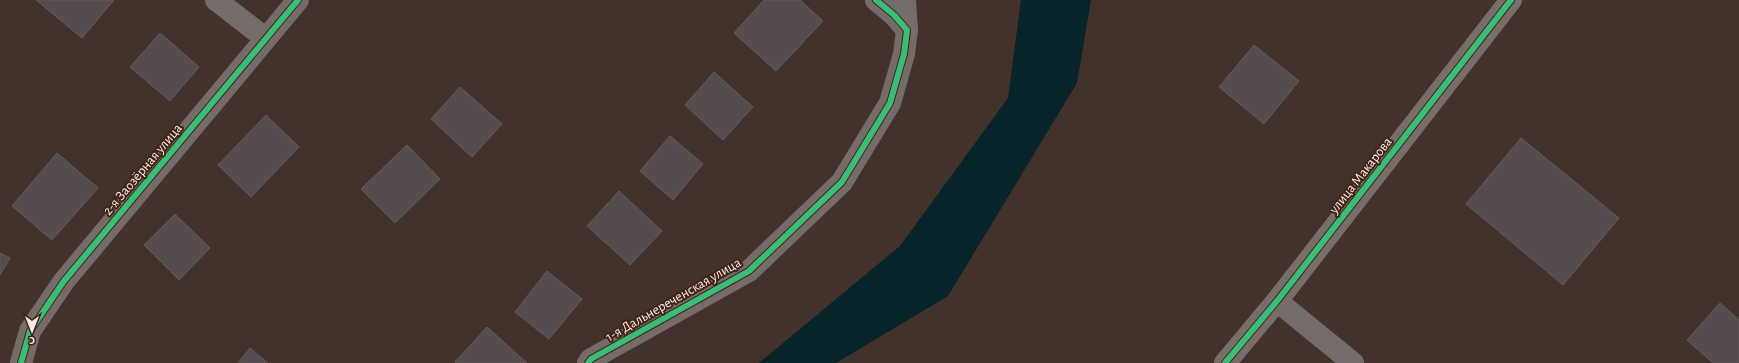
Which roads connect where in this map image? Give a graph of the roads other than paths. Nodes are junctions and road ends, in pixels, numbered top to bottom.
1 (216, 0) edge
2 (298, 0) edge
3 (876, 0) edge
4 (906, 0) edge
5 (1511, 0) edge
6 (907, 30) junction
7 (265, 38) junction
8 (1277, 301) junction
9 (21, 363) edge
10 (588, 363) edge
11 (1225, 363) edge
12 (1353, 363) edge

1 - 7 street
2 - 7 street, 2-я Заозёрная улица
3 - 6 street
4 - 6 street, 1-я Дальнереченская улица
5 - 8 street, улица Макарова
6 - 10 street, 1-я Дальнереченская улица
7 - 9 street, 2-я Заозёрная улица
8 - 11 street, улица Макарова
8 - 12 street

